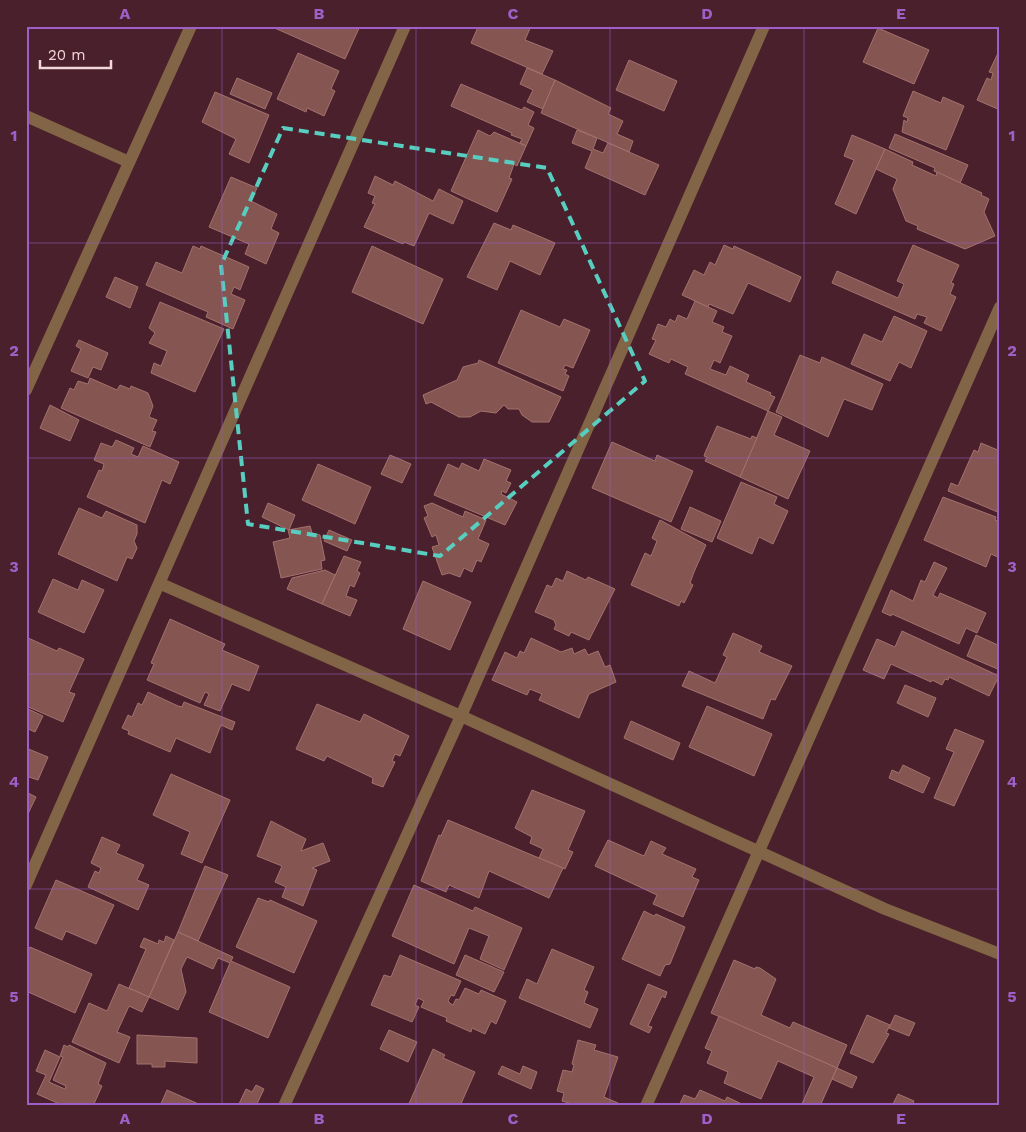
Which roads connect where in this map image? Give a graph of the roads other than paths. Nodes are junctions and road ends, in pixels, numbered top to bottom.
1 (191, 26) edge
2 (405, 26) edge
3 (764, 26) edge
4 (26, 116) edge
5 (129, 162) junction
6 (1000, 307) edge
7 (26, 390) edge
8 (161, 584) junction
9 (461, 716) junction
10 (759, 850) junction
11 (26, 885) edge
12 (1000, 954) edge
13 (284, 1106) edge
14 (646, 1106) edge

1 - 5 street
2 - 8 street
3 - 9 street
4 - 5 street
5 - 7 street
6 - 10 street
8 - 9 street
8 - 11 street
9 - 10 street
9 - 13 street
10 - 12 street
10 - 14 street

